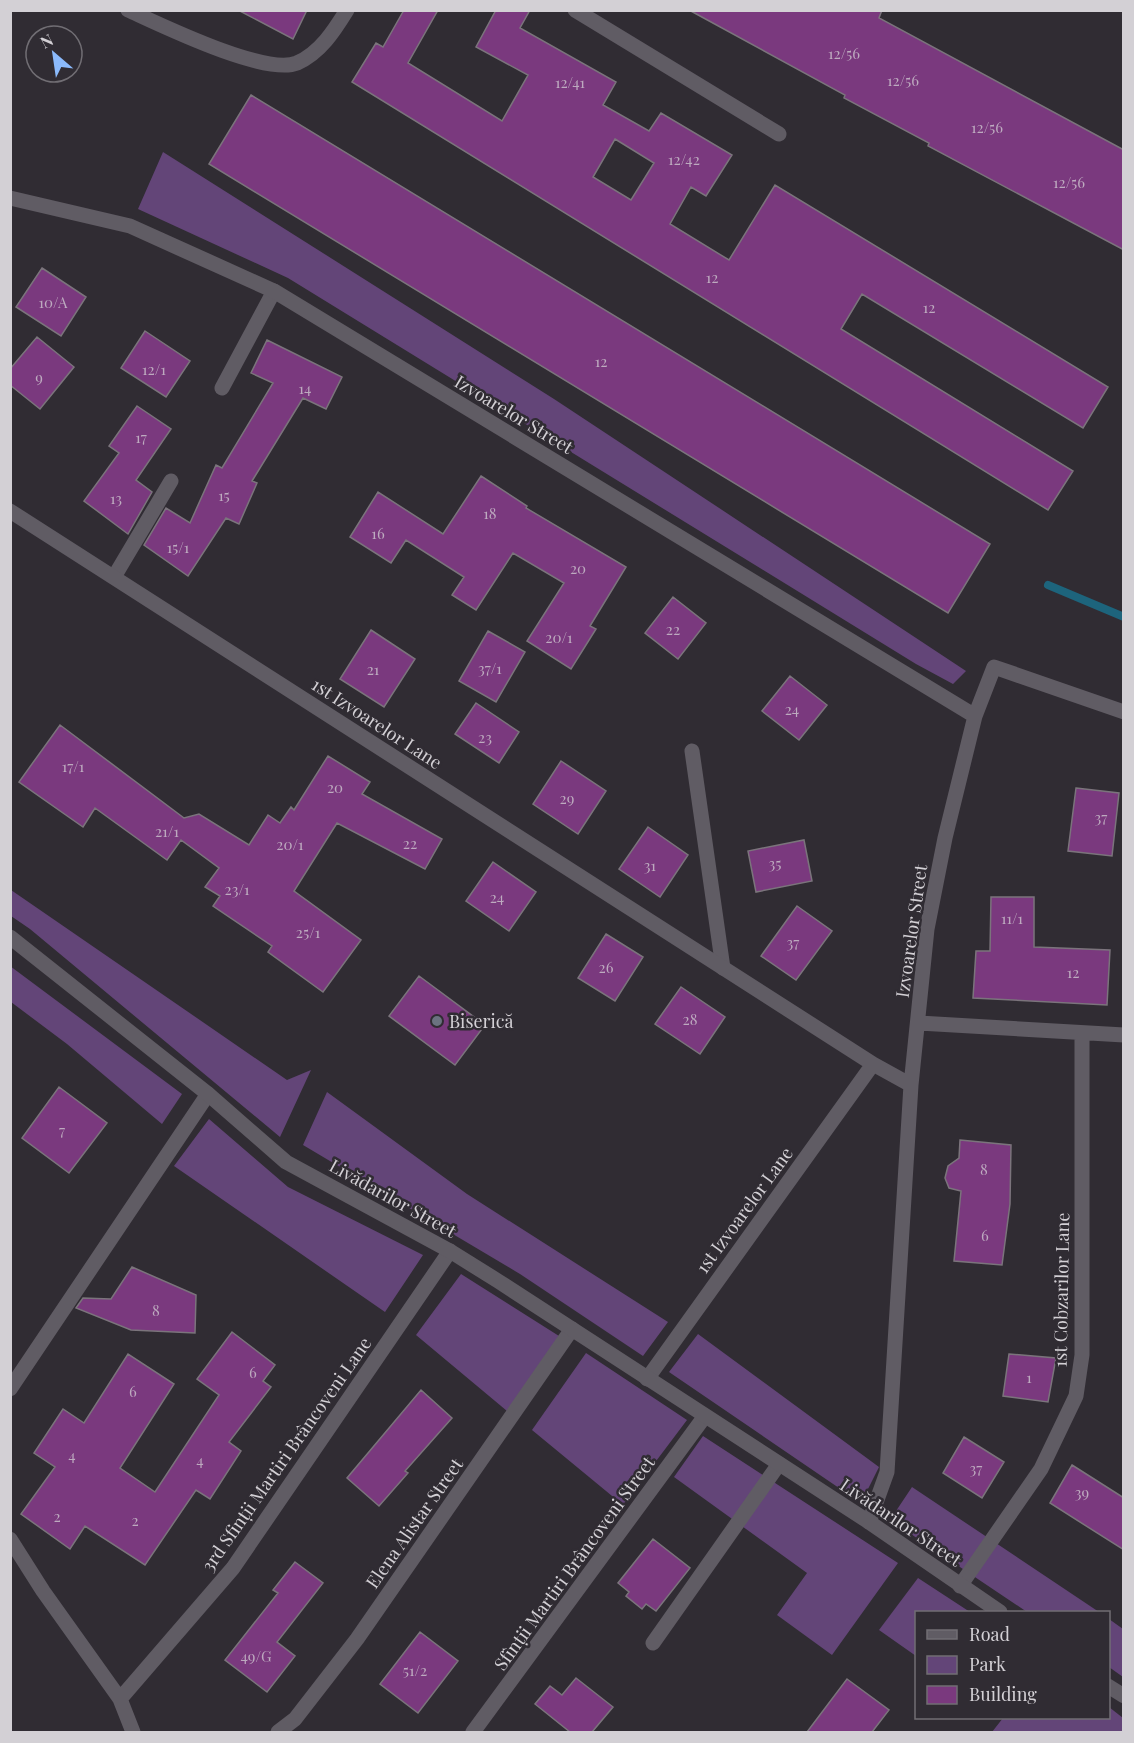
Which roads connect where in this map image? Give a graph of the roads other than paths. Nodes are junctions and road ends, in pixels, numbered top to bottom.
1 (128, 10) edge
2 (347, 10) edge
3 (575, 10) edge
4 (779, 134) dead end
5 (10, 198) edge
6 (274, 291) junction
7 (222, 388) dead end
8 (171, 481) dead end
9 (10, 511) edge
10 (114, 577) junction
11 (1124, 712) edge
12 (975, 716) junction
13 (692, 751) dead end
14 (10, 937) edge
15 (723, 968) junction
16 (919, 1023) junction
17 (1082, 1034) junction
18 (1124, 1035) edge
19 (873, 1064) junction
20 (911, 1085) junction
21 (208, 1094) junction
22 (450, 1251) junction
23 (572, 1329) junction
24 (647, 1379) junction
25 (10, 1389) edge
26 (705, 1416) junction
27 (779, 1464) junction
28 (869, 1522) junction
29 (10, 1539) edge
30 (960, 1586) junction
31 (998, 1611) edge
32 (652, 1643) dead end
33 (1110, 1687) edge
34 (1124, 1696) edge
35 (120, 1699) junction
36 (133, 1732) edge
37 (278, 1732) edge
38 (474, 1732) edge

1 - 2 street
3 - 4 street
5 - 6 street, Izvoarelor Street
6 - 7 street
6 - 12 street, Izvoarelor Street
8 - 10 street
9 - 10 street, 1st Izvoarelor Lane
10 - 15 street, 1st Izvoarelor Lane
11 - 12 street, Izvoarelor Street
12 - 16 street, Izvoarelor Street
13 - 15 street
14 - 21 street, Livădarilor Street
15 - 19 street, 1st Izvoarelor Lane
16 - 17 street, Izvoarelor Street
16 - 20 street
17 - 18 street, Izvoarelor Street
17 - 30 street, 1st Cobzarilor Lane
19 - 20 street, 1st Izvoarelor Lane
19 - 24 street, 1st Izvoarelor Lane
20 - 28 street
21 - 22 street, Livădarilor Street
21 - 25 street
22 - 23 street, Livădarilor Street
22 - 35 street, 3rd Sfinții Martiri Brâncoveni Lane
23 - 24 street, Livădarilor Street
23 - 37 street, Elena Alistar Street
24 - 26 street, Livădarilor Street
26 - 27 street, Livădarilor Street
26 - 38 street, Sfînții Martiri Brâncoveni Street
27 - 28 street, Livădarilor Street
27 - 32 street
28 - 30 street, Livădarilor Street
29 - 35 street
30 - 31 street, Livădarilor Street
33 - 34 street
35 - 36 street

